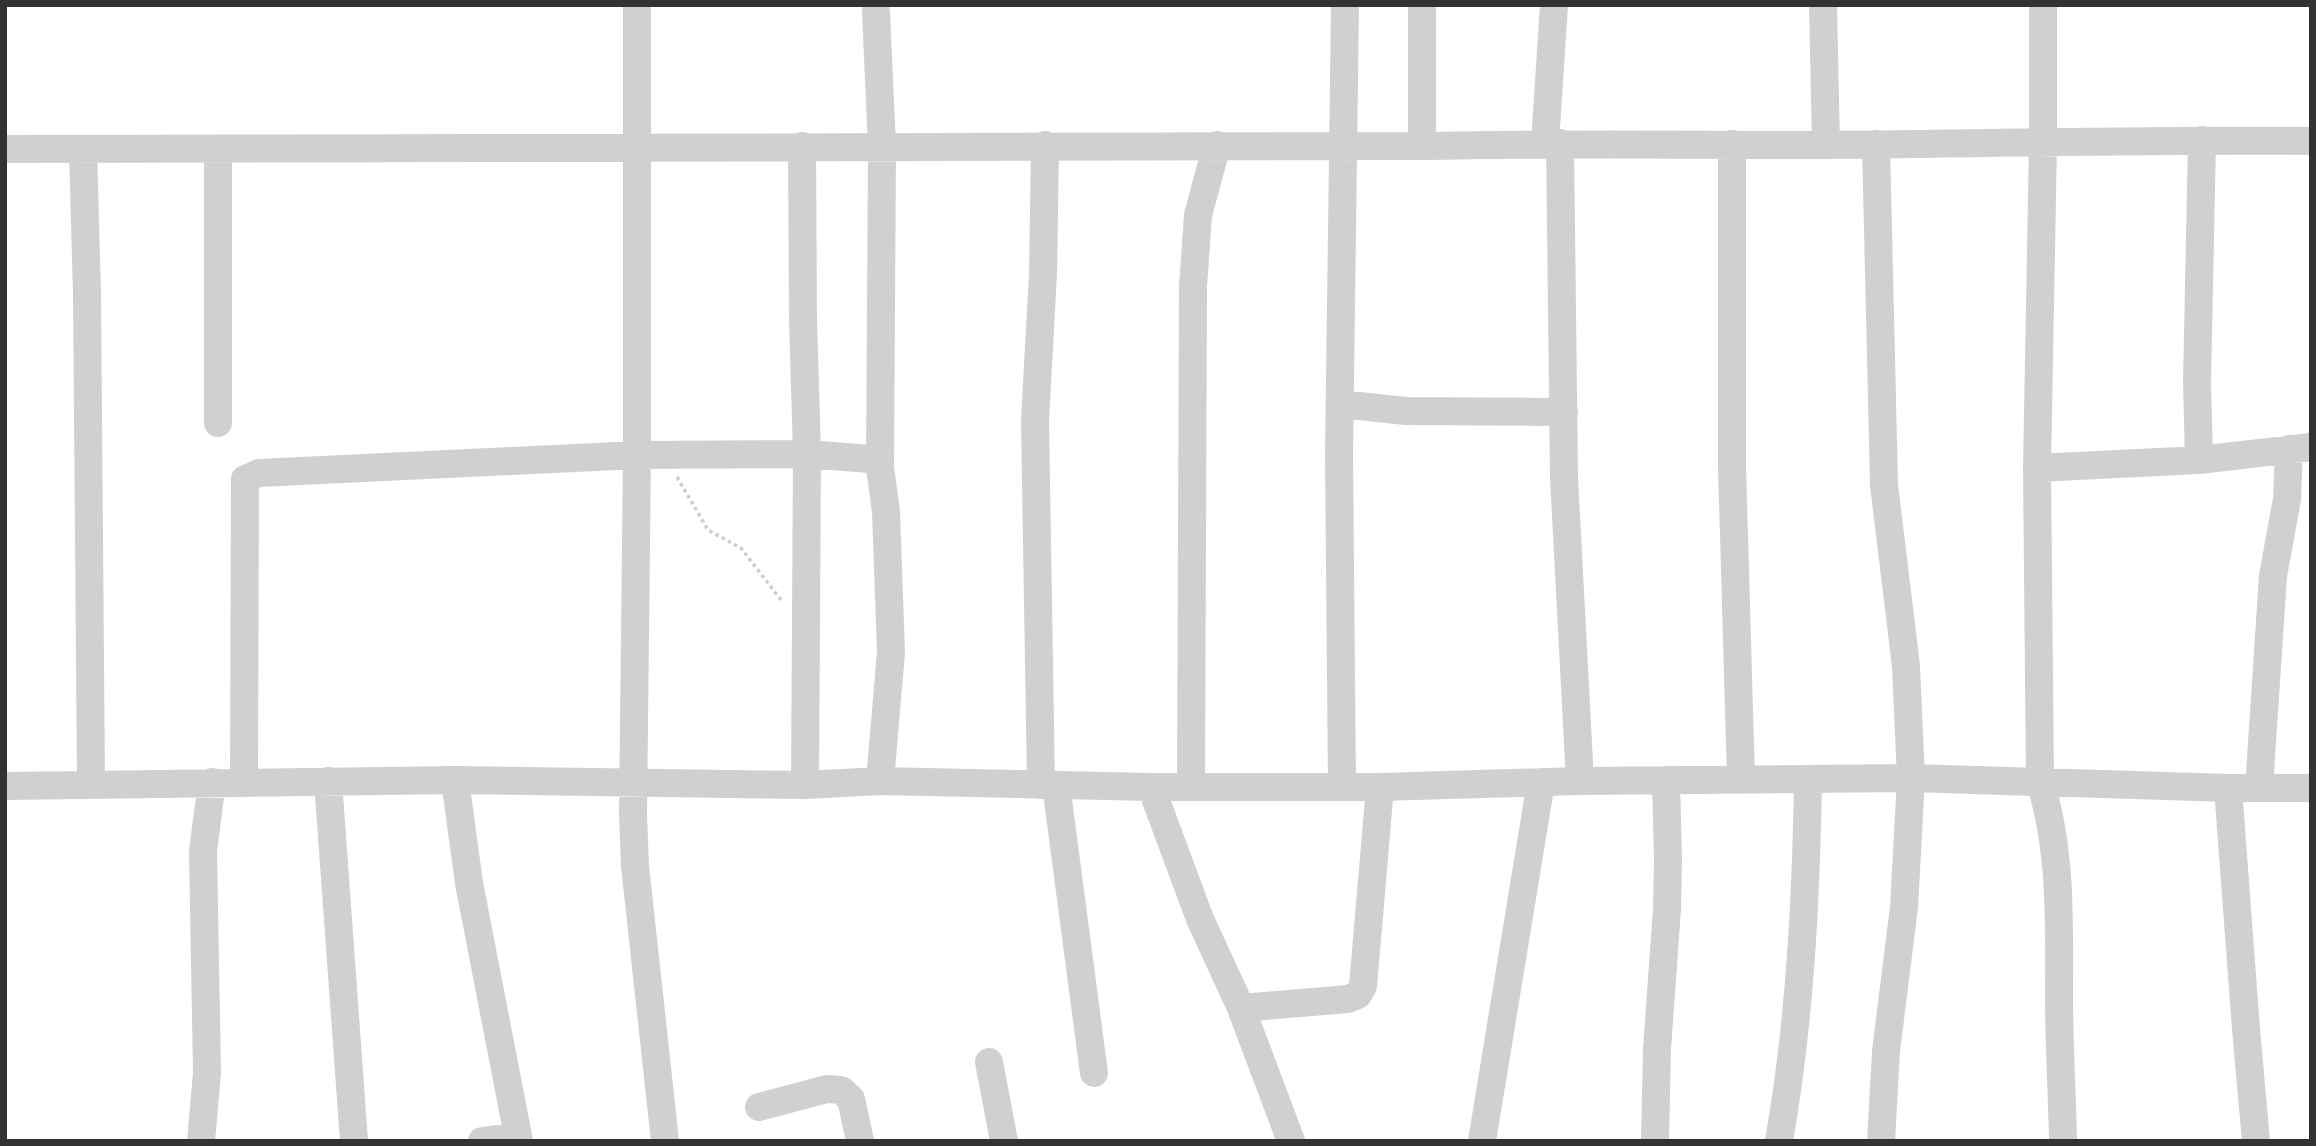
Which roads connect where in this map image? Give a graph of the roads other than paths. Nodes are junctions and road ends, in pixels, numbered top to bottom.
1 (637, 5) edge
2 (1345, 5) edge
3 (1422, 5) edge
4 (1554, 5) edge
5 (1823, 5) edge
6 (2043, 5) edge
7 (876, 12) dead end
8 (2202, 140) junction
9 (2311, 141) edge
10 (2043, 142) junction
11 (1553, 143) junction
12 (1732, 144) junction
13 (1876, 144) junction
14 (1045, 145) junction
15 (1217, 145) junction
16 (1343, 145) junction
17 (1826, 145) junction
18 (802, 146) junction
19 (882, 146) junction
20 (1422, 146) junction
21 (638, 148) junction
22 (5, 149) edge
23 (83, 149) junction
24 (218, 149) junction
25 (1340, 404) junction
26 (1564, 412) junction
27 (218, 423) dead end
28 (2300, 448) edge
29 (807, 454) junction
30 (651, 455) junction
31 (2199, 460) junction
32 (880, 467) junction
33 (2037, 468) junction
34 (1911, 778) junction
35 (1741, 779) junction
36 (1808, 779) junction
37 (455, 780) junction
38 (1580, 780) junction
39 (1666, 780) junction
40 (244, 781) junction
41 (328, 781) junction
42 (880, 781) junction
43 (212, 782) junction
44 (1541, 782) junction
45 (2040, 782) junction
46 (91, 783) junction
47 (632, 783) junction
48 (805, 785) junction
49 (1048, 785) junction
50 (5, 786) edge
51 (1151, 787) junction
52 (1191, 787) junction
53 (1342, 787) junction
54 (1380, 787) junction
55 (2228, 788) junction
56 (2259, 788) junction
57 (2311, 788) edge
58 (1241, 1008) junction
59 (989, 1062) dead end
60 (1094, 1073) dead end
61 (759, 1107) dead end
62 (519, 1138) edge
63 (201, 1141) edge
64 (354, 1141) edge
65 (482, 1141) edge
66 (665, 1141) edge
67 (860, 1141) edge
68 (1004, 1141) edge
69 (1291, 1141) edge
70 (1482, 1141) edge
71 (1656, 1141) edge
72 (1779, 1141) edge
73 (1881, 1141) edge
74 (2063, 1141) edge
75 (2256, 1141) edge

1 - 21 street
2 - 16 street
3 - 20 street
4 - 11 street
5 - 17 street
6 - 10 street
7 - 19 street
8 - 9 street
8 - 10 street
8 - 31 street
10 - 13 street
10 - 33 street
11 - 12 street
11 - 20 street
11 - 26 street
12 - 17 street
12 - 35 street
13 - 17 street
13 - 34 street
14 - 15 street
14 - 19 street
14 - 49 street
15 - 16 street
15 - 52 street
16 - 20 street
16 - 25 street
18 - 19 street
18 - 21 street
18 - 29 street
19 - 32 street
21 - 24 street
21 - 30 street
22 - 23 street
23 - 24 street
23 - 46 street
24 - 27 street
25 - 26 street
25 - 53 street
26 - 38 street
28 - 31 street
28 - 56 street
29 - 30 street
29 - 32 street
29 - 48 street
30 - 40 street
30 - 47 street
31 - 33 street
32 - 42 street
33 - 45 street
34 - 36 street
34 - 45 street
34 - 73 street
35 - 36 street
35 - 39 street
36 - 72 street
37 - 41 street
37 - 47 street
37 - 62 street
38 - 39 street
38 - 44 street
39 - 71 street
40 - 41 street
40 - 43 street
41 - 64 street
42 - 48 street
42 - 49 street
43 - 46 street
43 - 63 street
44 - 54 street
44 - 70 street
45 - 55 street
45 - 74 street
46 - 50 street
47 - 48 street
47 - 66 street
49 - 51 street
49 - 60 street
51 - 52 street
51 - 58 street
52 - 53 street
53 - 54 street
54 - 58 street
55 - 56 street
55 - 75 street
56 - 57 street
58 - 69 street
59 - 68 street
61 - 67 street
62 - 65 street

